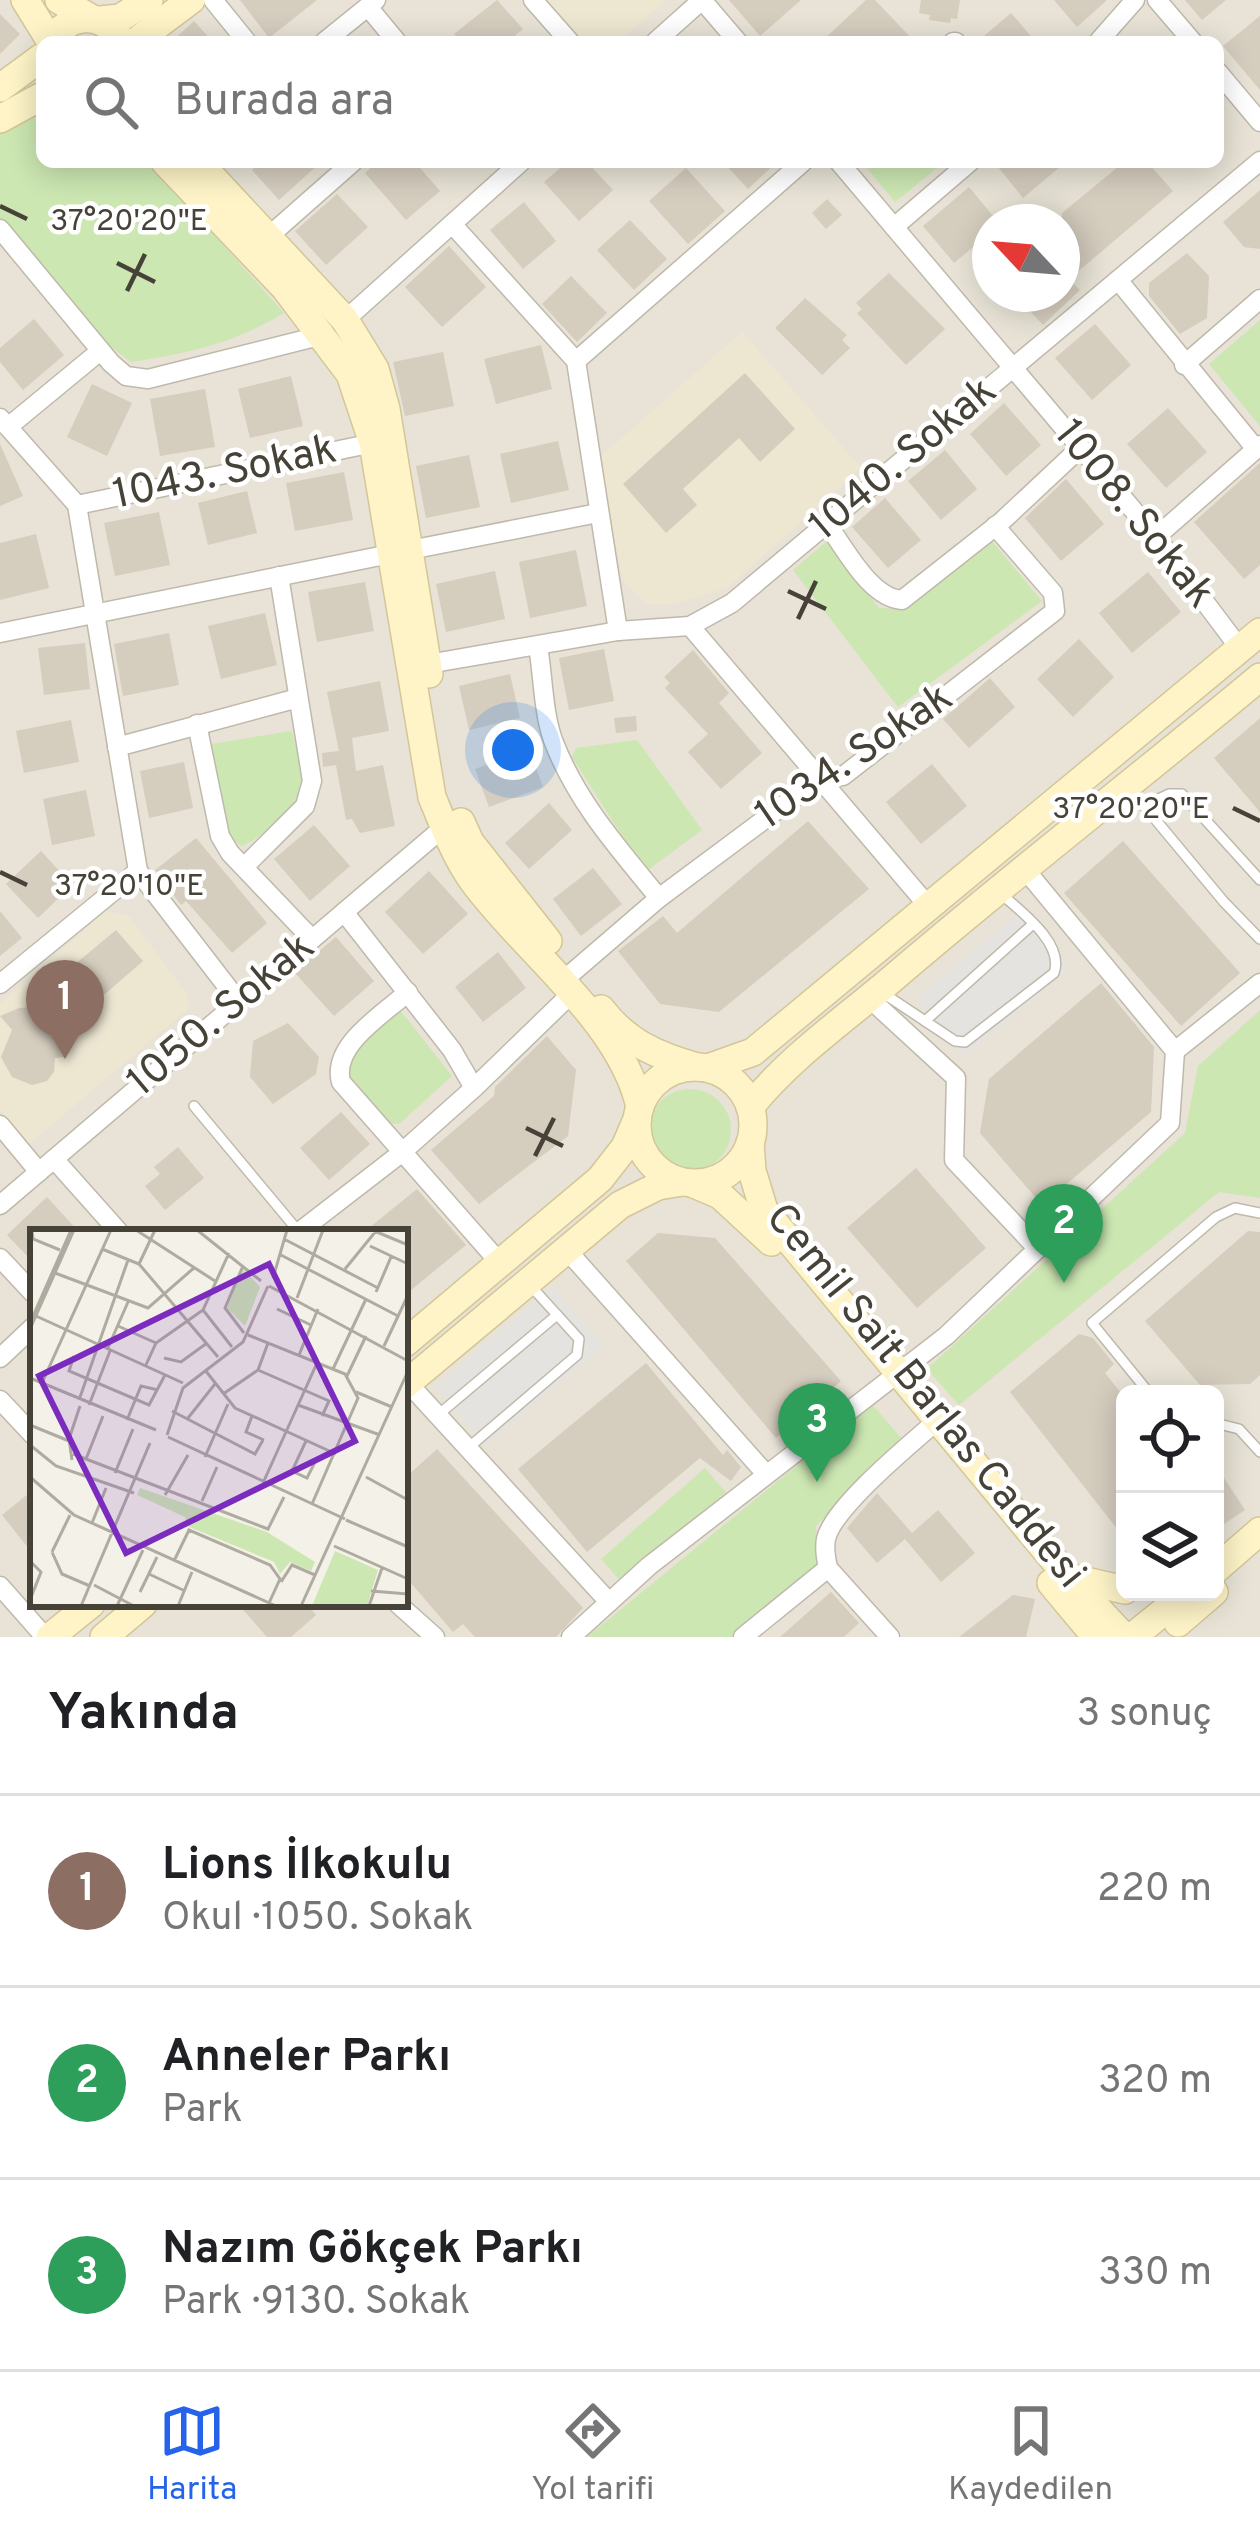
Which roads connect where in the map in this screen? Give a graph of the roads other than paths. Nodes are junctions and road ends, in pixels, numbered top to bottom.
1 (26, 0) edge
2 (59, 0) edge
3 (149, 0) edge
4 (190, 0) edge
5 (213, 0) edge
6 (533, 0) edge
7 (702, 0) edge
8 (1136, 0) edge
9 (1157, 0) edge
10 (372, 3) edge
11 (95, 19) junction
12 (47, 36) edge
13 (56, 36) edge
14 (115, 36) edge
15 (143, 36) edge
16 (242, 36) edge
17 (331, 36) edge
18 (394, 36) edge
19 (565, 36) edge
20 (662, 36) edge
21 (733, 36) edge
22 (1103, 36) edge
23 (1187, 36) edge
24 (36, 61) edge
25 (1224, 79) edge
26 (0, 88) edge
27 (36, 99) edge
28 (0, 119) edge
29 (1260, 122) edge
30 (1260, 161) edge
31 (171, 168) edge
32 (204, 168) edge
33 (344, 168) edge
34 (510, 168) edge
35 (796, 168) edge
36 (844, 168) edge
37 (963, 168) edge
38 (452, 224) junction
39 (894, 226) junction
40 (0, 229) edge
41 (269, 236) junction
42 (1118, 280) junction
43 (1260, 299) edge
44 (334, 327) junction
45 (100, 352) junction
46 (577, 361) junction
47 (1184, 365) junction
48 (1014, 368) junction
49 (4, 423) edge
50 (373, 443) junction
51 (1258, 447) edge
52 (1079, 448) junction
53 (77, 505) junction
54 (598, 513) junction
55 (826, 524) junction
56 (995, 526) junction
57 (1156, 537) junction
58 (400, 552) junction
59 (279, 576) junction
60 (96, 614) junction
61 (690, 626) junction
62 (618, 631) junction
63 (0, 633) edge
64 (1250, 641) edge
65 (538, 646) junction
66 (428, 664) junction
67 (1260, 677) edge
68 (298, 698) junction
69 (197, 724) junction
70 (118, 747) junction
71 (820, 778) junction
72 (1136, 797) junction
73 (444, 826) junction
74 (246, 865) junction
75 (1023, 867) junction
76 (138, 871) junction
77 (1260, 880) edge
78 (997, 889) junction
79 (659, 898) junction
80 (928, 907) junction
81 (344, 912) junction
82 (1033, 925) junction
83 (312, 939) junction
84 (1260, 939) edge
85 (1260, 982) edge
86 (572, 983) junction
87 (0, 984) edge
88 (408, 992) junction
89 (874, 994) junction
90 (239, 1002) junction
91 (925, 1021) junction
92 (1175, 1051) junction
93 (702, 1067) junction
94 (474, 1088) junction
95 (194, 1106) dead end
96 (751, 1107) junction
97 (638, 1113) junction
98 (0, 1125) edge
99 (750, 1144) junction
100 (400, 1154) junction
101 (46, 1166) junction
102 (688, 1183) junction
103 (0, 1205) edge
104 (1260, 1213) edge
105 (115, 1229) edge
106 (296, 1229) edge
107 (303, 1229) edge
108 (1036, 1247) junction
109 (566, 1248) junction
110 (0, 1258) edge
111 (500, 1263) junction
112 (526, 1282) junction
113 (30, 1290) edge
114 (557, 1315) junction
115 (30, 1330) edge
116 (408, 1340) edge
117 (0, 1358) edge
118 (891, 1375) junction
119 (408, 1382) edge
120 (1143, 1385) edge
121 (408, 1386) edge
122 (0, 1400) edge
123 (438, 1415) junction
124 (933, 1424) junction
125 (1224, 1425) edge
126 (30, 1432) edge
127 (1255, 1437) edge
128 (468, 1448) junction
129 (1260, 1452) edge
130 (766, 1474) junction
131 (1260, 1531) edge
132 (1260, 1554) edge
133 (828, 1568) junction
134 (1224, 1575) edge
135 (1068, 1576) junction
136 (1224, 1579) edge
137 (0, 1586) edge
138 (1116, 1588) edge
139 (1176, 1601) edge
140 (1199, 1601) edge
141 (1209, 1601) edge
142 (609, 1602) junction
143 (87, 1607) edge
144 (139, 1607) edge
145 (401, 1607) edge
146 (1076, 1625) edge
147 (48, 1637) edge
148 (104, 1637) edge
149 (434, 1637) edge
150 (571, 1637) edge
151 (743, 1637) edge
152 (890, 1637) edge
153 (1096, 1637) edge
154 (1128, 1637) edge
155 (1161, 1637) edge
156 (1193, 1637) edge

1 - 12 street
2 - 11 street
3 - 11 street
4 - 15 street
5 - 16 street
6 - 19 street
7 - 20 street
7 - 21 street
8 - 22 street
9 - 23 street
10 - 17 street
10 - 18 street
11 - 13 street
11 - 14 street
24 - 26 street
25 - 29 street
27 - 28 street
30 - 42 street, 1040. Sokak
31 - 44 street
32 - 41 street
33 - 41 street
34 - 38 street
35 - 46 street
36 - 39 street, 1008. Sokak
37 - 39 street
38 - 44 street
38 - 46 street
39 - 48 street, 1008. Sokak
40 - 45 street
41 - 44 street
42 - 47 street
42 - 48 street, 1040. Sokak
43 - 47 street
44 - 45 street
44 - 50 street
44 - 58 street
45 - 49 street
46 - 54 street
47 - 51 street
48 - 52 street, 1008. Sokak
48 - 55 street, 1040. Sokak
49 - 53 street
50 - 53 street, 1043. Sokak
50 - 58 street
51 - 57 street
52 - 56 street
52 - 57 street, 1008. Sokak
53 - 60 street
54 - 58 street
54 - 62 street
55 - 56 street
55 - 61 street, 1040. Sokak
56 - 71 street, 1034. Sokak
57 - 64 street, 1008. Sokak
58 - 59 street
58 - 66 street
58 - 73 street
59 - 60 street
59 - 68 street
60 - 63 street
60 - 70 street
61 - 62 street, 1040. Sokak
61 - 71 street
62 - 65 street, 1040. Sokak
64 - 80 street
65 - 66 street, 1040. Sokak
65 - 79 street
66 - 86 street
67 - 72 street
68 - 69 street
68 - 74 street
69 - 70 street
69 - 74 street
70 - 76 street
71 - 79 street, 1034. Sokak
71 - 80 street
72 - 75 street
72 - 77 lane
72 - 84 lane
73 - 81 street, 1050. Sokak
73 - 86 street
74 - 83 street
75 - 78 street
75 - 92 street
76 - 87 street
76 - 90 street
78 - 82 lane
78 - 89 street
79 - 86 street, 1034. Sokak
80 - 93 street
81 - 83 street, 1050. Sokak
81 - 88 street
82 - 91 lane
82 - 91 lane
83 - 90 street, 1050. Sokak
85 - 92 street
86 - 93 street
86 - 94 street, 1034. Sokak
86 - 97 street
88 - 94 street
88 - 100 street
89 - 91 lane
89 - 96 street
89 - 108 street
90 - 101 street, 1050. Sokak
92 - 108 street
93 - 96 street
93 - 97 street
94 - 100 street, 1034. Sokak
95 - 106 lane
96 - 99 street
97 - 102 street
97 - 111 street
98 - 101 street
99 - 102 street
99 - 118 street, Cemil Sait Barlas Caddesi
100 - 107 street, 1034. Sokak
100 - 111 street
101 - 103 street, 1050. Sokak
101 - 105 street
102 - 109 street
102 - 118 street, Cemil Sait Barlas Caddesi
104 - 120 lane
108 - 118 street
109 - 112 street
109 - 130 street
110 - 113 street
111 - 116 street
112 - 114 lane
112 - 119 street
114 - 123 lane
114 - 128 lane
115 - 117 street
118 - 124 street, Cemil Sait Barlas Caddesi
118 - 130 street
121 - 123 street
122 - 126 street
123 - 128 street
124 - 133 street
124 - 135 street, Cemil Sait Barlas Caddesi
124 - 146 street, Cemil Sait Barlas Caddesi
125 - 127 lane
127 - 129 lane
128 - 142 street
130 - 142 street
131 - 134 street
132 - 136 street
133 - 151 street
133 - 152 street
135 - 138 street
135 - 154 street, Cemil Sait Barlas Caddesi
137 - 147 street
139 - 154 street
140 - 155 street
141 - 156 street
142 - 150 street
143 - 147 street
144 - 148 street
145 - 149 street
146 - 153 street, Cemil Sait Barlas Caddesi

